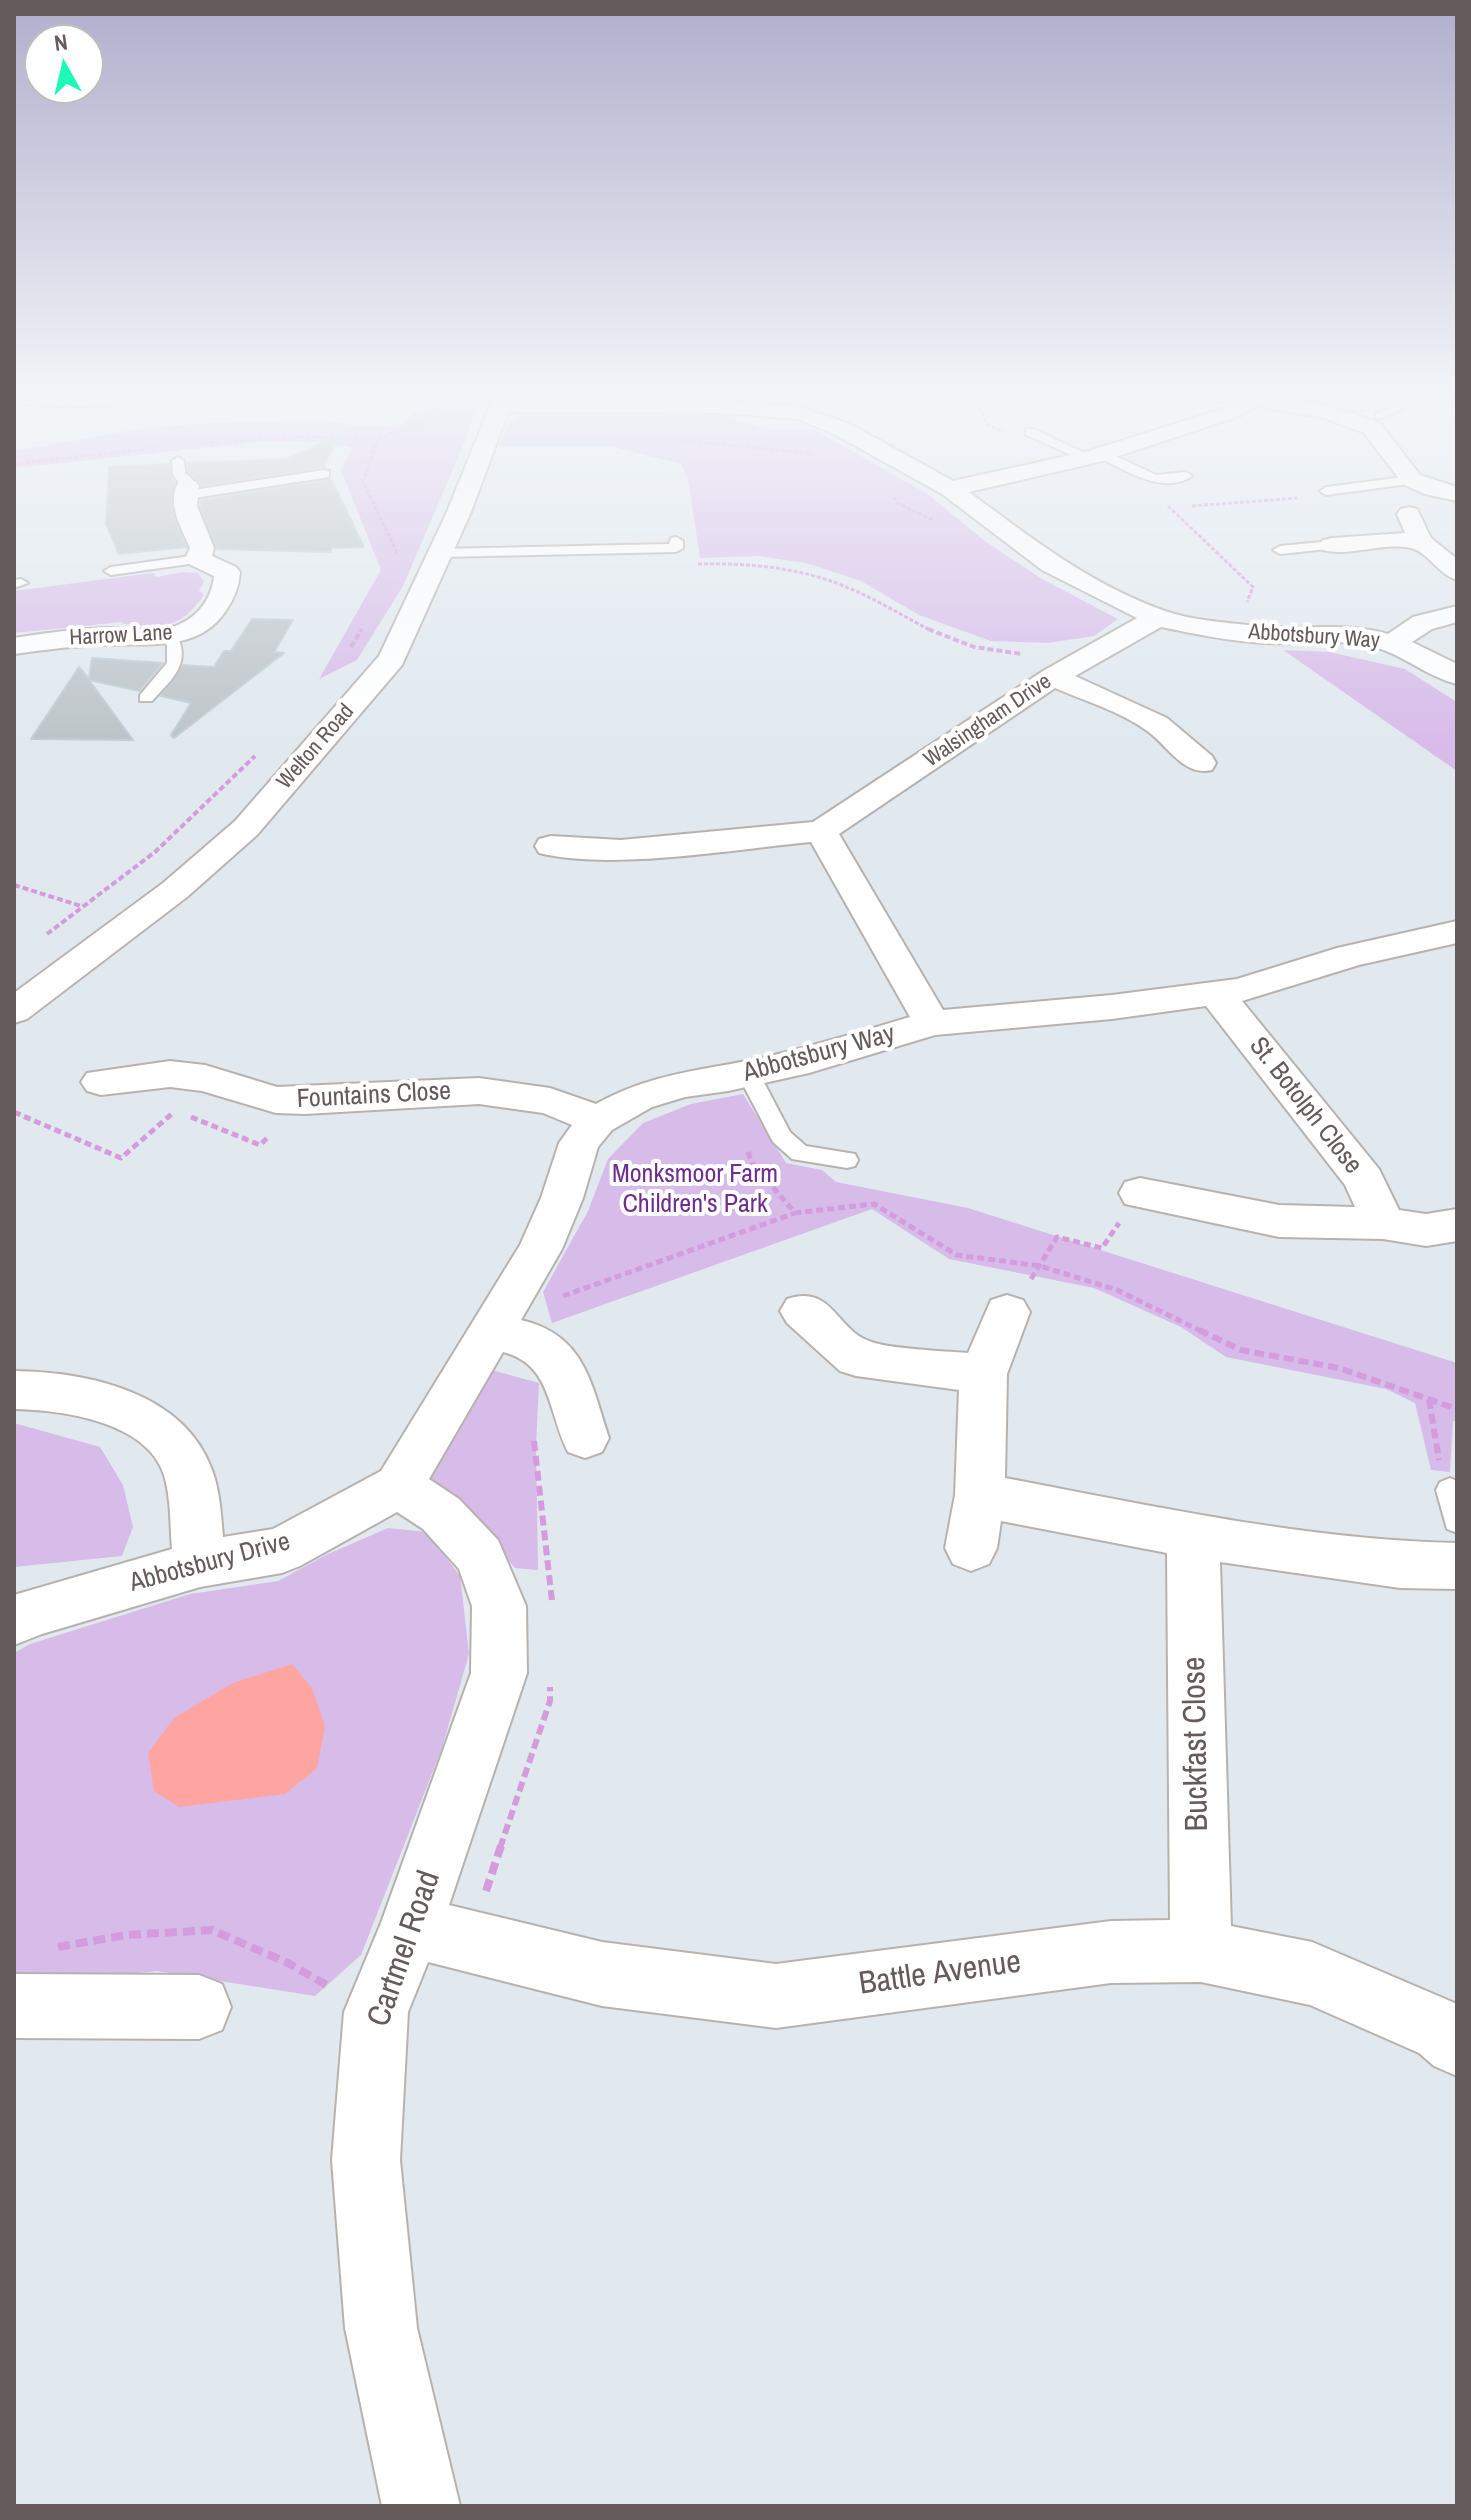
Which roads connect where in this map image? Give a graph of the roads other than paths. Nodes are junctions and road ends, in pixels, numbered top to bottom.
1 (188, 514) edge
2 (456, 514) edge
3 (983, 514) edge
4 (1409, 514) dead end
5 (676, 541) dead end
6 (1420, 541) junction
7 (1332, 545) joint
8 (1280, 550) dead end
9 (440, 553) junction
10 (198, 559) junction
11 (111, 571) dead end
12 (1457, 572) edge
13 (1457, 614) edge
14 (1158, 618) junction
15 (170, 635) junction
16 (1394, 643) junction
17 (14, 646) edge
18 (1457, 676) edge
19 (1053, 677) junction
20 (146, 698) dead end
21 (1201, 763) dead end
22 (821, 831) junction
23 (551, 846) dead end
24 (1456, 933) edge
25 (1217, 995) junction
26 (14, 1011) edge
27 (932, 1023) junction
28 (738, 1076) junction
29 (101, 1082) dead end
30 (598, 1120) junction
31 (847, 1160) dead end
32 (1140, 1193) road end
33 (1383, 1223) junction
34 (1457, 1225) edge
35 (803, 1311) dead end
36 (1007, 1312) dead end
37 (511, 1336) junction
38 (983, 1374) junction
39 (14, 1390) edge
40 (585, 1438) dead end
41 (399, 1486) junction
42 (1450, 1490) road end
43 (980, 1495) junction
44 (1457, 1521) edge
45 (1193, 1536) junction
46 (971, 1548) dead end
47 (200, 1564) junction
48 (1457, 1566) edge
49 (14, 1621) edge
50 (411, 1927) junction
51 (1201, 1951) junction
52 (14, 2006) edge
53 (199, 2007) dead end
54 (1457, 2043) edge
55 (421, 2506) edge

1 - 10 street
2 - 9 street, Welton Road
3 - 14 street, Abbotsbury Way
4 - 6 street
5 - 9 lane
6 - 7 street
6 - 12 street
7 - 8 lane
9 - 26 street, Welton Road
10 - 11 lane
10 - 15 street, Harrow Lane
13 - 16 street
14 - 16 street, Abbotsbury Way
14 - 19 street, Walsingham Drive
15 - 17 street, Harrow Lane
15 - 20 lane
16 - 18 street, Abbotsbury Way
19 - 21 street
19 - 22 street, Walsingham Drive
22 - 23 street, Walsingham Drive
22 - 27 street
24 - 25 street, Abbotsbury Way
25 - 27 street, Abbotsbury Way
25 - 33 street, St. Botolph Close
27 - 28 street, Abbotsbury Way
28 - 30 street, Abbotsbury Way
28 - 31 lane
29 - 30 street, Fountains Close
30 - 37 street, Abbotsbury Way
32 - 33 street
33 - 34 street
35 - 38 street
36 - 38 street
37 - 40 street
37 - 41 street, Abbotsbury Way
38 - 43 street
39 - 47 street
41 - 47 street, Abbotsbury Drive
41 - 50 street, Cartmel Road
42 - 44 lane
43 - 45 street
43 - 46 street
45 - 48 street
45 - 51 street, Buckfast Close
47 - 49 street, Abbotsbury Drive
50 - 51 street, Battle Avenue
50 - 55 street, Cartmel Road
51 - 54 street, Battle Avenue
52 - 53 street

